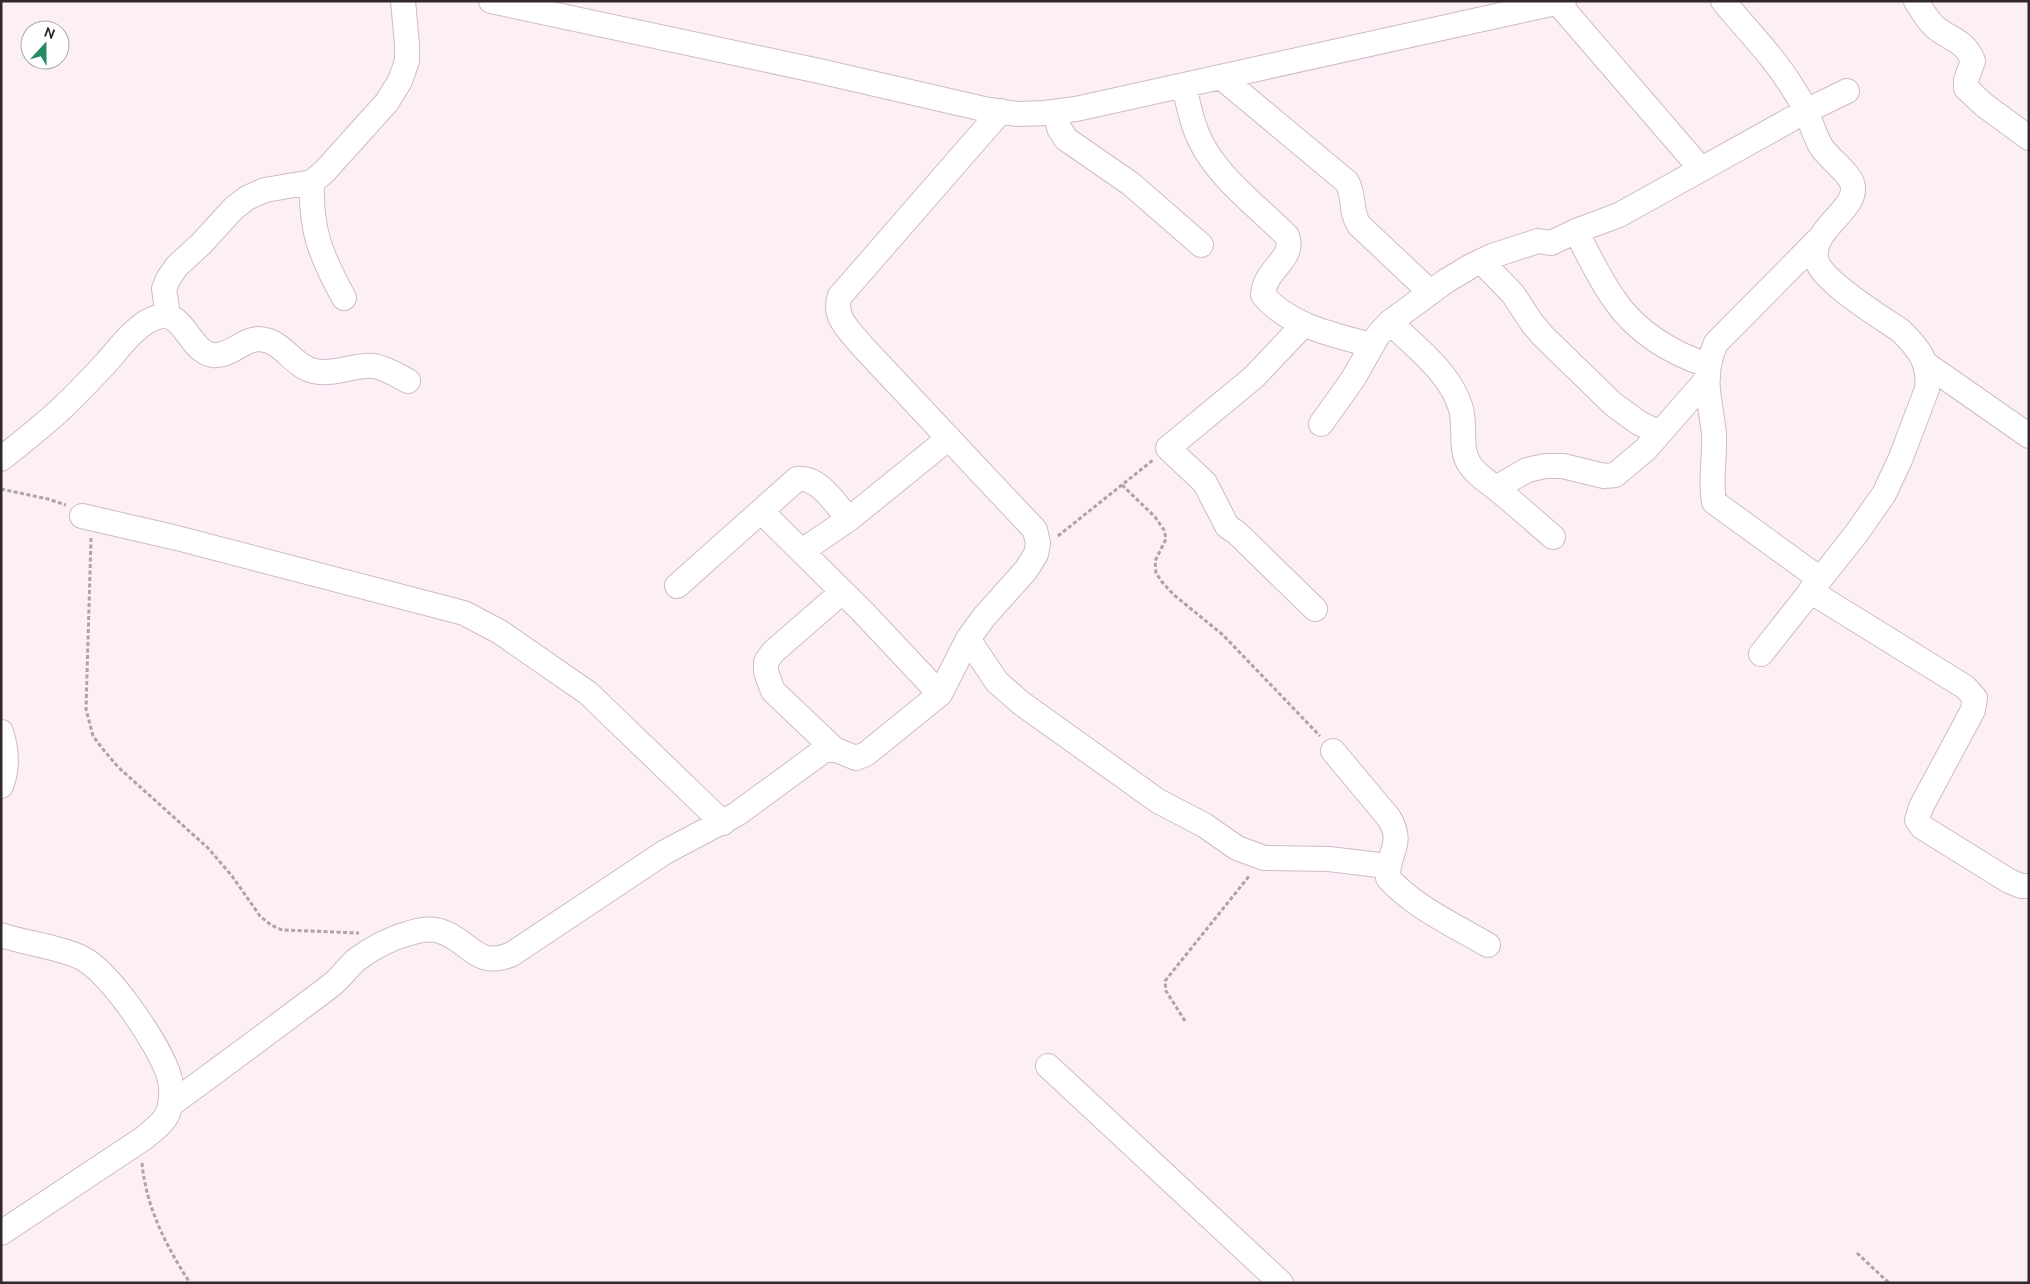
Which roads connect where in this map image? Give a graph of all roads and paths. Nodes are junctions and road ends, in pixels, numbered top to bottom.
1 (403, 1) edge
2 (491, 1) edge
3 (1723, 1) edge
4 (1916, 1) edge
5 (1561, 2) edge
6 (1490, 9) edge
7 (1221, 77) junction
8 (1184, 85) junction
9 (1847, 92) dead end
10 (1001, 111) junction
11 (1806, 111) junction
12 (1056, 112) junction
13 (2029, 138) edge
14 (1700, 169) junction
15 (312, 182) junction
16 (1576, 231) junction
17 (1819, 239) junction
18 (1201, 246) dead end
19 (1481, 261) junction
20 (1430, 292) junction
21 (344, 298) dead end
22 (168, 315) junction
23 (1390, 322) junction
24 (1304, 324) junction
25 (1371, 345) junction
26 (1926, 364) junction
27 (1708, 372) junction
28 (408, 381) dead end
29 (1321, 424) dead end
30 (1660, 433) junction
31 (2029, 436) edge
32 (949, 438) junction
33 (1168, 448) junction
34 (1, 459) edge
35 (1122, 485) junction
36 (1496, 488) junction
37 (1, 489) edge
38 (762, 511) junction
39 (82, 516) junction
40 (849, 519) junction
41 (1553, 538) dead end
42 (802, 550) junction
43 (1036, 554) junction
44 (1815, 585) junction
45 (677, 586) dead end
46 (842, 592) junction
47 (1315, 609) dead end
48 (968, 640) junction
49 (1761, 654) dead end
50 (940, 694) junction
51 (1, 732) edge
52 (834, 749) junction
53 (1333, 751) joint
54 (1, 786) edge
55 (723, 822) junction
56 (1264, 858) junction
57 (1388, 866) junction
58 (2029, 886) edge
59 (364, 933) dead end
60 (1, 935) edge
61 (1488, 945) dead end
62 (1185, 1021) dead end
63 (1048, 1066) dead end
64 (170, 1105) junction
65 (144, 1138) junction
66 (1, 1233) edge
67 (1857, 1253) dead end
68 (190, 1283) edge
69 (1281, 1283) edge
70 (1888, 1283) edge

1 - 15 street
2 - 10 street
3 - 11 street
4 - 13 street
5 - 6 street
5 - 14 street
6 - 7 street
7 - 8 street
7 - 20 street
8 - 12 street
8 - 24 street
9 - 11 street
10 - 12 street
10 - 32 street
11 - 14 street
11 - 17 street
12 - 18 street
14 - 16 street
15 - 21 street
15 - 22 street
16 - 19 street
16 - 27 street
17 - 26 street
17 - 27 street
19 - 20 street
19 - 30 street
20 - 23 street
22 - 28 street
22 - 34 street
23 - 25 street
23 - 36 street
24 - 25 street
24 - 33 street
25 - 29 street
26 - 31 street
26 - 44 street
27 - 30 street
27 - 44 street
30 - 36 street
32 - 40 street
32 - 43 street
33 - 35 path
33 - 47 street
35 - 43 path
35 - 53 path
36 - 41 street
37 - 39 path
38 - 40 street
38 - 42 street
38 - 45 street
39 - 55 street
39 - 59 path
40 - 42 street
42 - 46 street
43 - 48 street
44 - 49 street
44 - 58 street
46 - 50 street
46 - 52 street
48 - 50 street
48 - 56 street
50 - 52 street
51 - 54 street
52 - 55 street
53 - 57 street
55 - 64 street
56 - 57 street
56 - 62 path
57 - 61 street
60 - 64 street
63 - 69 street
64 - 65 street
65 - 66 street
65 - 68 path
67 - 70 path

